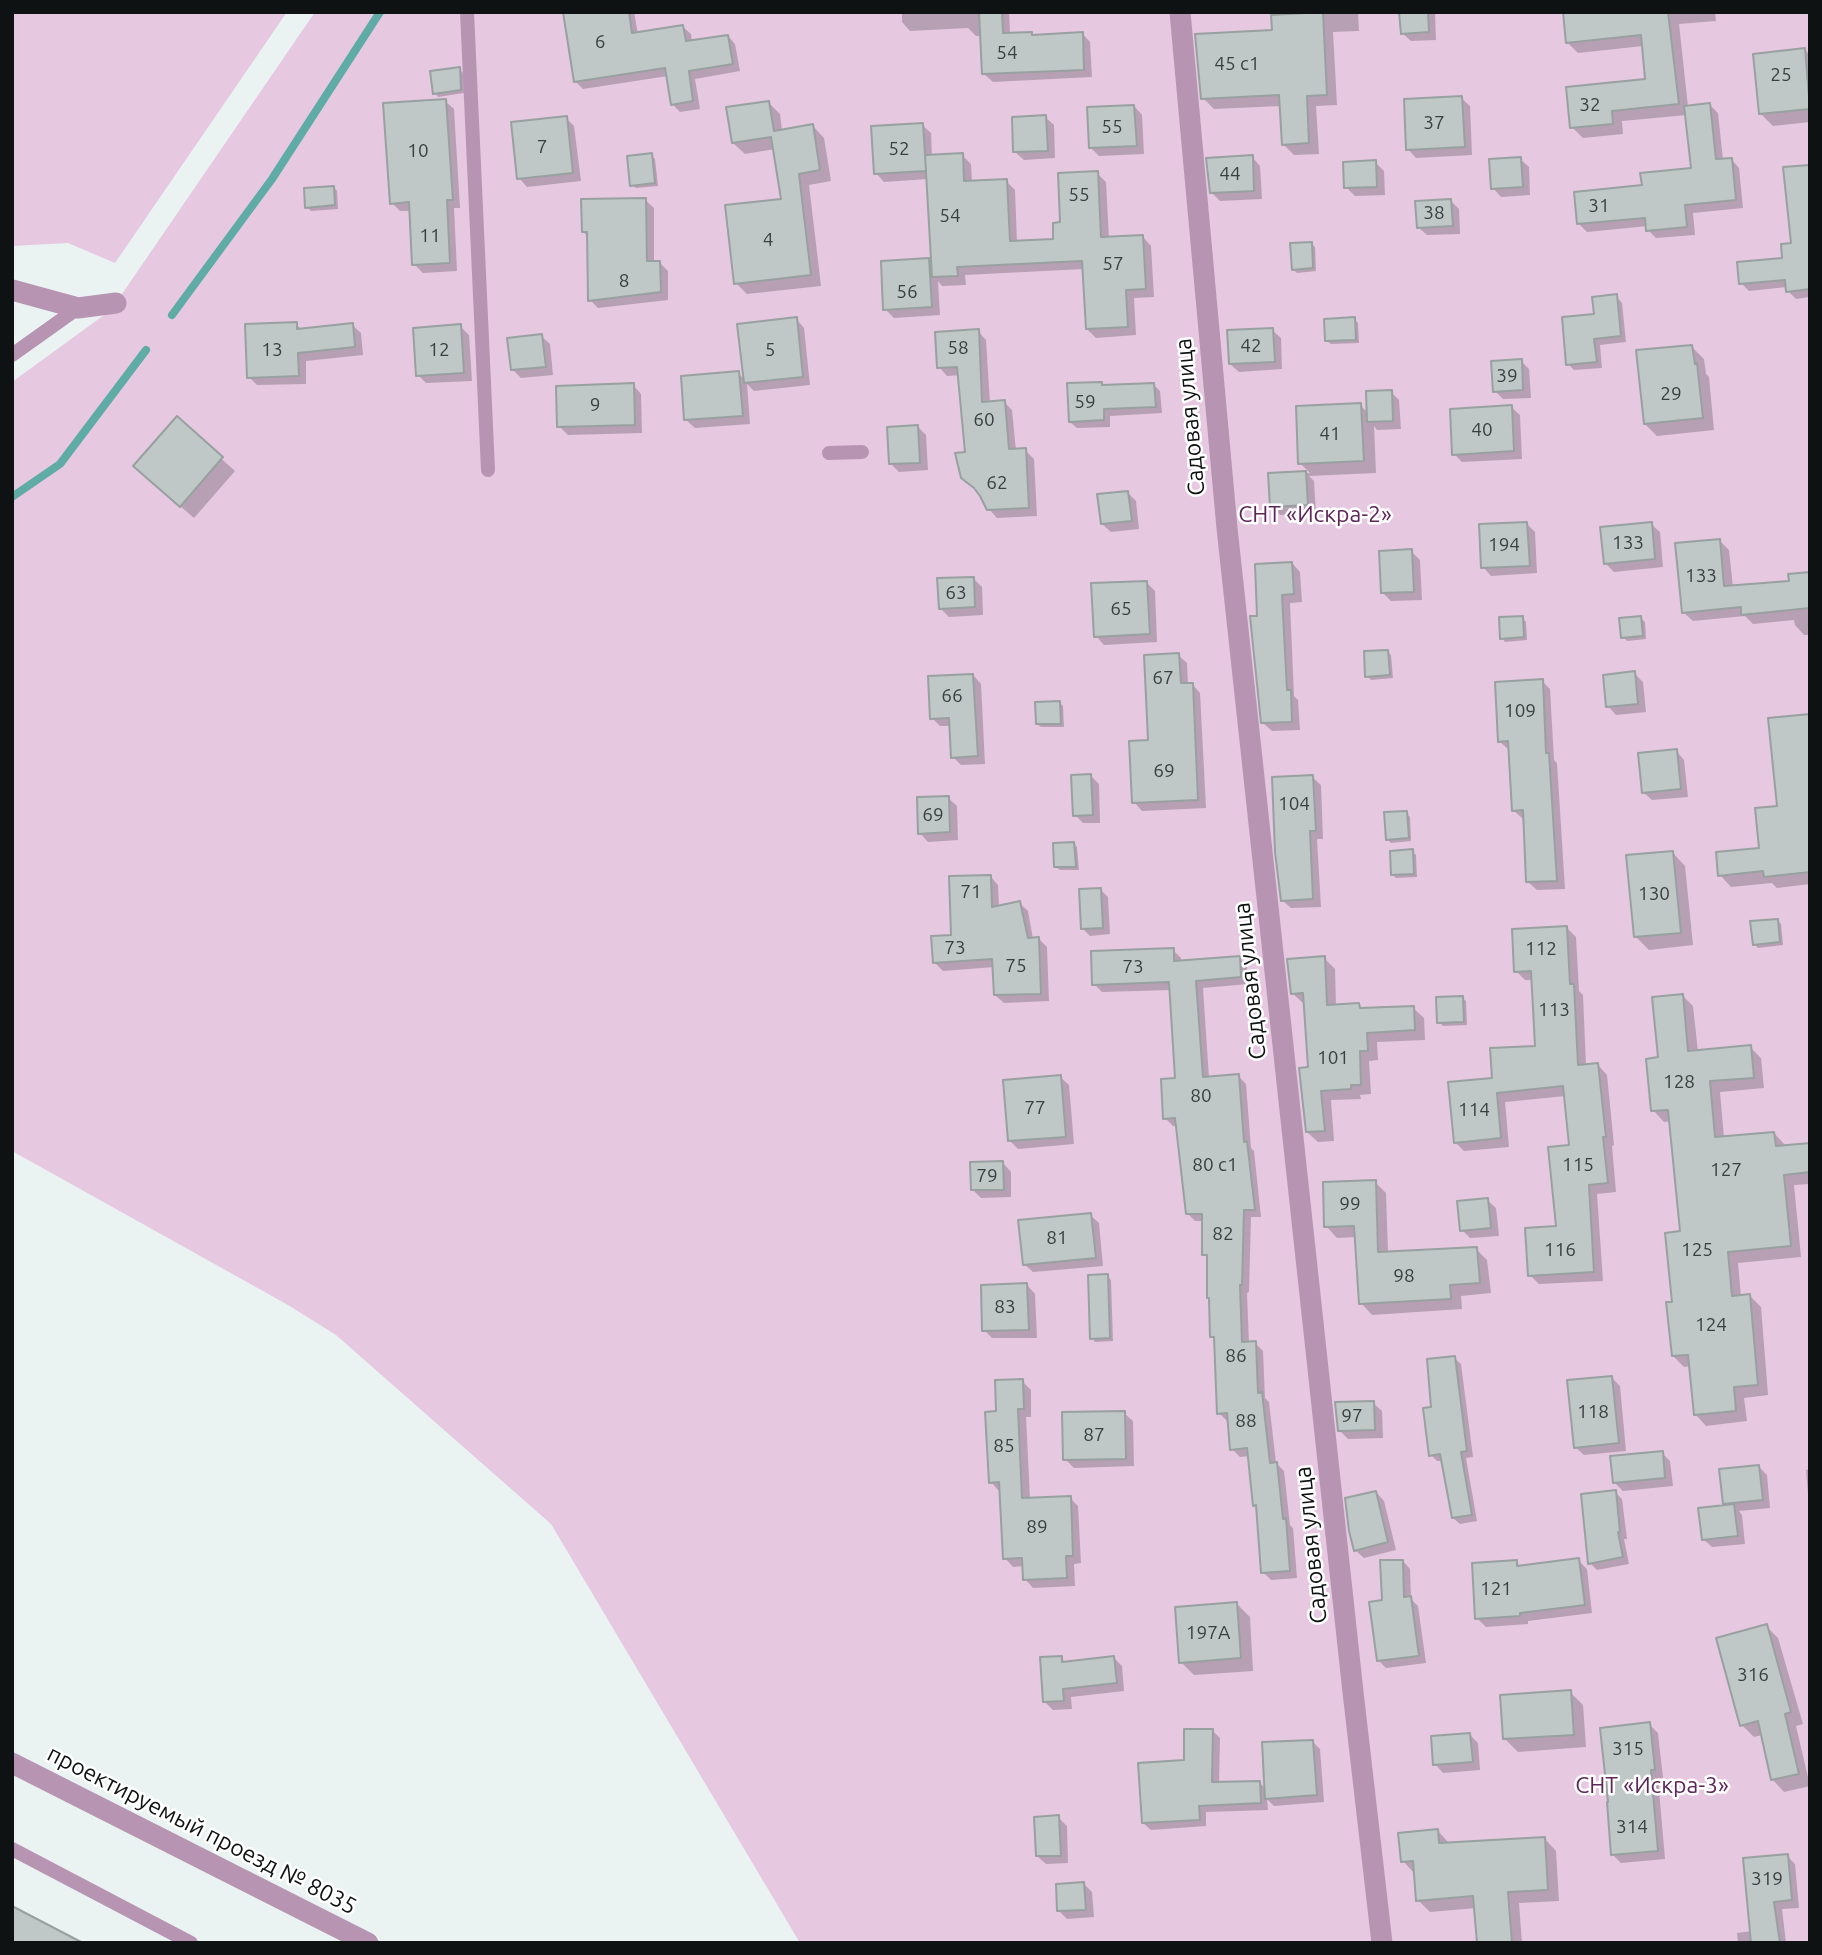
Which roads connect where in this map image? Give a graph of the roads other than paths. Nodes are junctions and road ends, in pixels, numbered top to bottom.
1 (467, 12) edge
2 (1180, 12) edge
3 (12, 290) edge
4 (116, 303) dead end
5 (78, 308) junction
6 (12, 355) edge
7 (862, 452) dead end
8 (829, 453) dead end
9 (488, 470) dead end
10 (12, 1763) edge
11 (12, 1849) edge
12 (359, 1941) edge
13 (191, 1943) edge
14 (1382, 1943) edge

1 - 9 lane
2 - 14 street, Садовая улица
3 - 5 street
4 - 5 street
5 - 6 lane
7 - 8 lane
10 - 12 street, проектируемый проезд № 8035
11 - 13 lane

